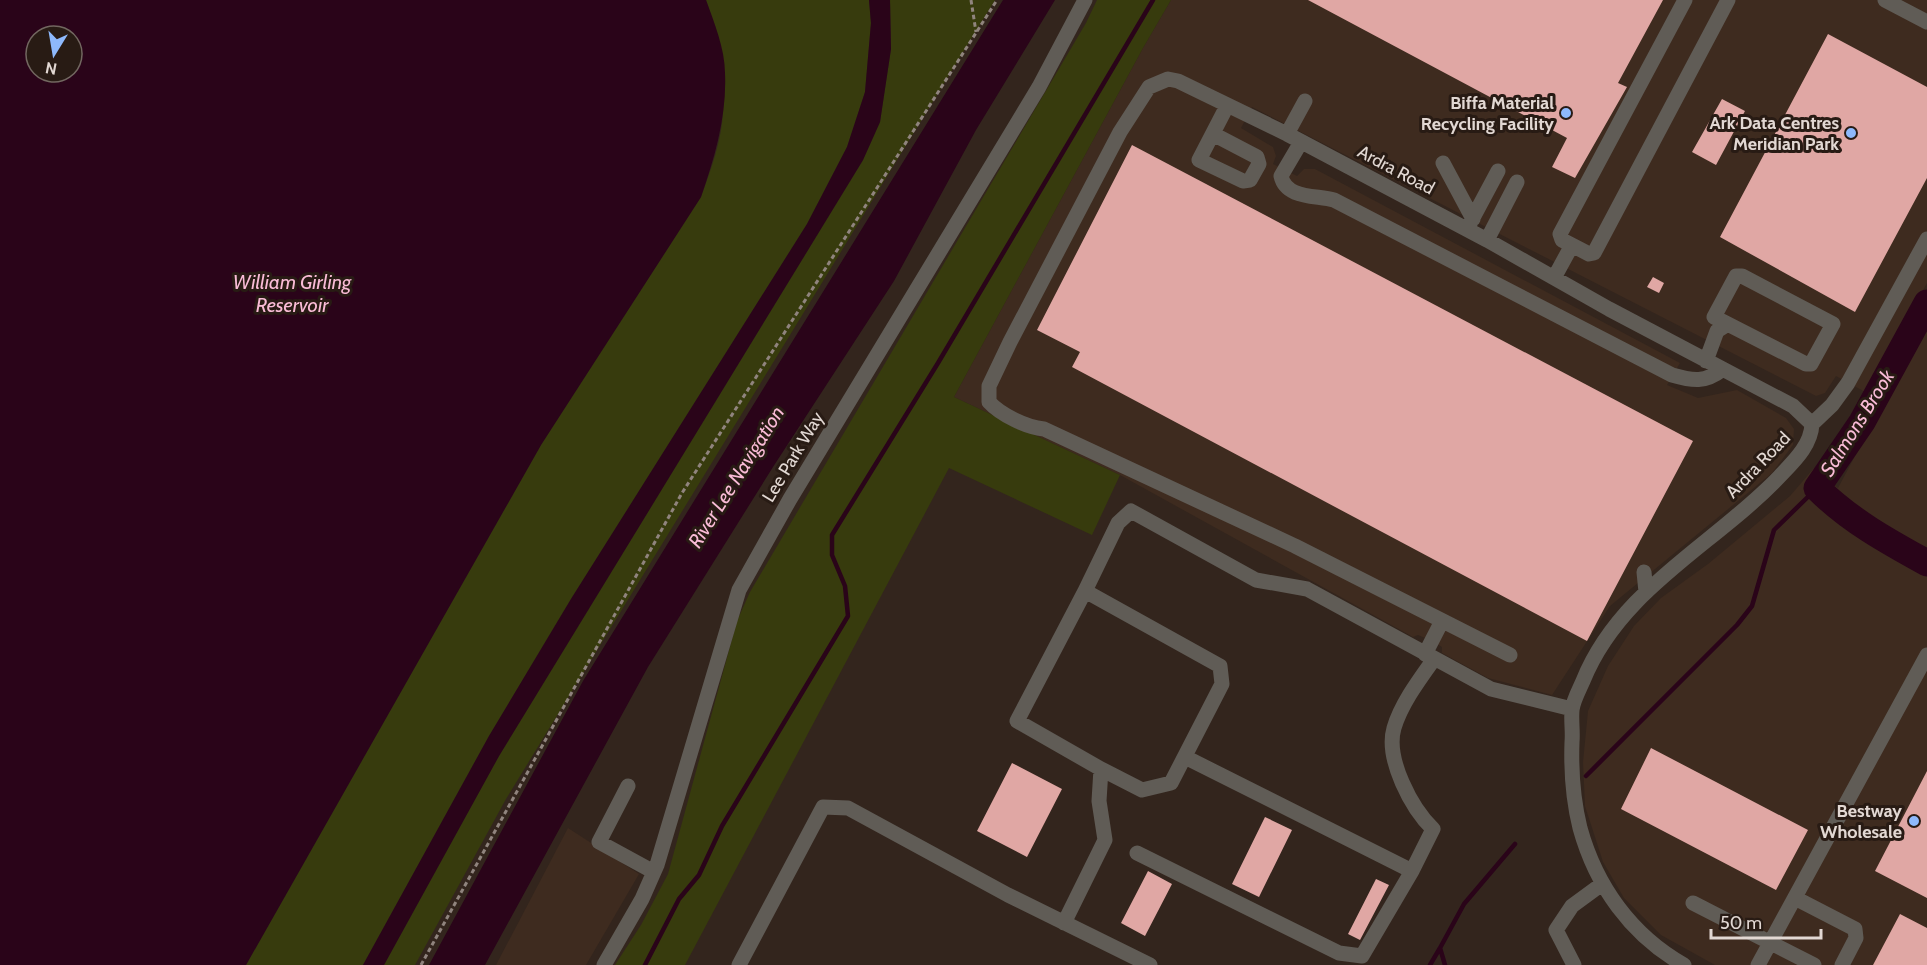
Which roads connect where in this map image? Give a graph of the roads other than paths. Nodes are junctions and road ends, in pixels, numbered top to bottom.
1 (1085, 0) edge
2 (1685, 0) edge
3 (1728, 0) edge
4 (1885, 0) edge
5 (1927, 22) edge
6 (1305, 101) dead end
7 (1227, 106) junction
8 (1213, 134) dead end
9 (1287, 134) junction
10 (1301, 142) junction
11 (1443, 163) dead end
12 (1498, 171) dead end
13 (1517, 182) dead end
14 (1470, 224) junction
15 (1927, 239) edge
16 (1487, 240) junction
17 (1572, 245) junction
18 (1554, 278) junction
19 (1728, 324) junction
20 (1706, 361) junction
21 (1723, 369) junction
22 (1812, 424) junction
23 (1644, 572) dead end
24 (1085, 591) junction
25 (1646, 592) junction
26 (1442, 621) junction
27 (1510, 655) dead end
28 (1927, 655) edge
29 (1429, 657) junction
30 (1572, 709) junction
31 (1185, 757) junction
32 (1101, 769) junction
33 (628, 786) dead end
34 (1137, 852) dead end
35 (1412, 871) junction
36 (654, 872) junction
37 (1602, 884) junction
38 (1795, 898) junction
39 (1693, 903) dead end
40 (1064, 923) junction
41 (1770, 942) junction
42 (604, 965) edge
43 (739, 965) edge
44 (1150, 965) edge
45 (1574, 965) edge
46 (1684, 965) edge
47 (1758, 965) edge
48 (1814, 965) edge
49 (1842, 965) edge

1 - 36 street, Lee Park Way
2 - 17 street
3 - 17 street
4 - 5 street
6 - 9 street
7 - 8 street
7 - 9 street, Ardra Road
7 - 26 street, Ardra Road
9 - 10 street, Ardra Road
10 - 14 street, Ardra Road
10 - 21 street
11 - 14 street
12 - 14 street
13 - 16 street
14 - 16 street, Ardra Road
15 - 22 street
16 - 18 street, Ardra Road
17 - 18 street
18 - 20 street, Ardra Road
19 - 19 street
19 - 20 street
20 - 21 street, Ardra Road
21 - 22 street, Ardra Road
22 - 25 street, Ardra Road
23 - 25 street
24 - 29 street
24 - 31 street
24 - 32 street
25 - 30 street, Ardra Road
26 - 27 street
26 - 29 street
28 - 38 street
29 - 30 street
29 - 35 street
30 - 37 street, Ardra Road
31 - 32 street
31 - 35 street
32 - 40 street
33 - 36 street
34 - 35 street
36 - 42 street, Lee Park Way
37 - 45 street
37 - 46 street, Ardra Road
38 - 41 street
38 - 49 street
39 - 41 street
40 - 43 street
40 - 44 street
41 - 47 street
41 - 48 street

